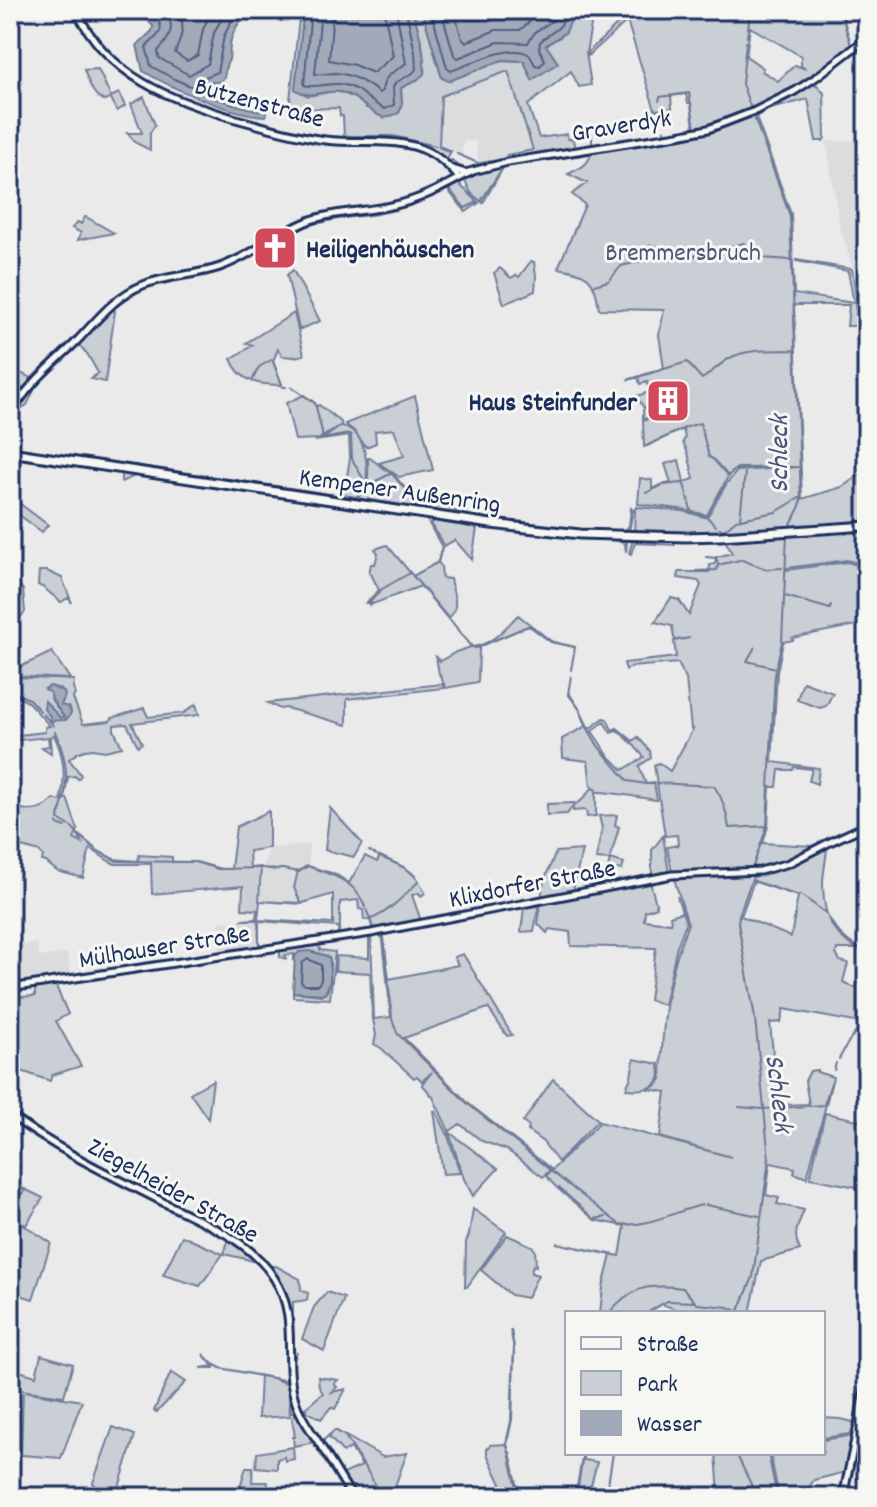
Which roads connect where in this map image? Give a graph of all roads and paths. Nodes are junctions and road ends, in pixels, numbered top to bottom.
1 (76, 10) edge
2 (867, 38) edge
3 (452, 169) junction
4 (473, 171) junction
5 (459, 178) junction
6 (10, 416) edge
7 (11, 452) edge
8 (867, 526) edge
9 (867, 825) edge
10 (324, 940) joint
11 (10, 988) edge
12 (10, 1115) edge
13 (867, 1372) edge
14 (352, 1497) edge
15 (843, 1497) edge

1 - 3 street, Butzenstraße
2 - 4 street, Graverdyk
3 - 4 street
3 - 5 street, Butzenstraße
4 - 5 street
5 - 6 street
7 - 8 main road, Kempener Außenring
9 - 10 street, Klixdorfer Straße
10 - 11 street, Mülhauser Straße
12 - 14 street, Ziegelheider Straße
13 - 15 street

